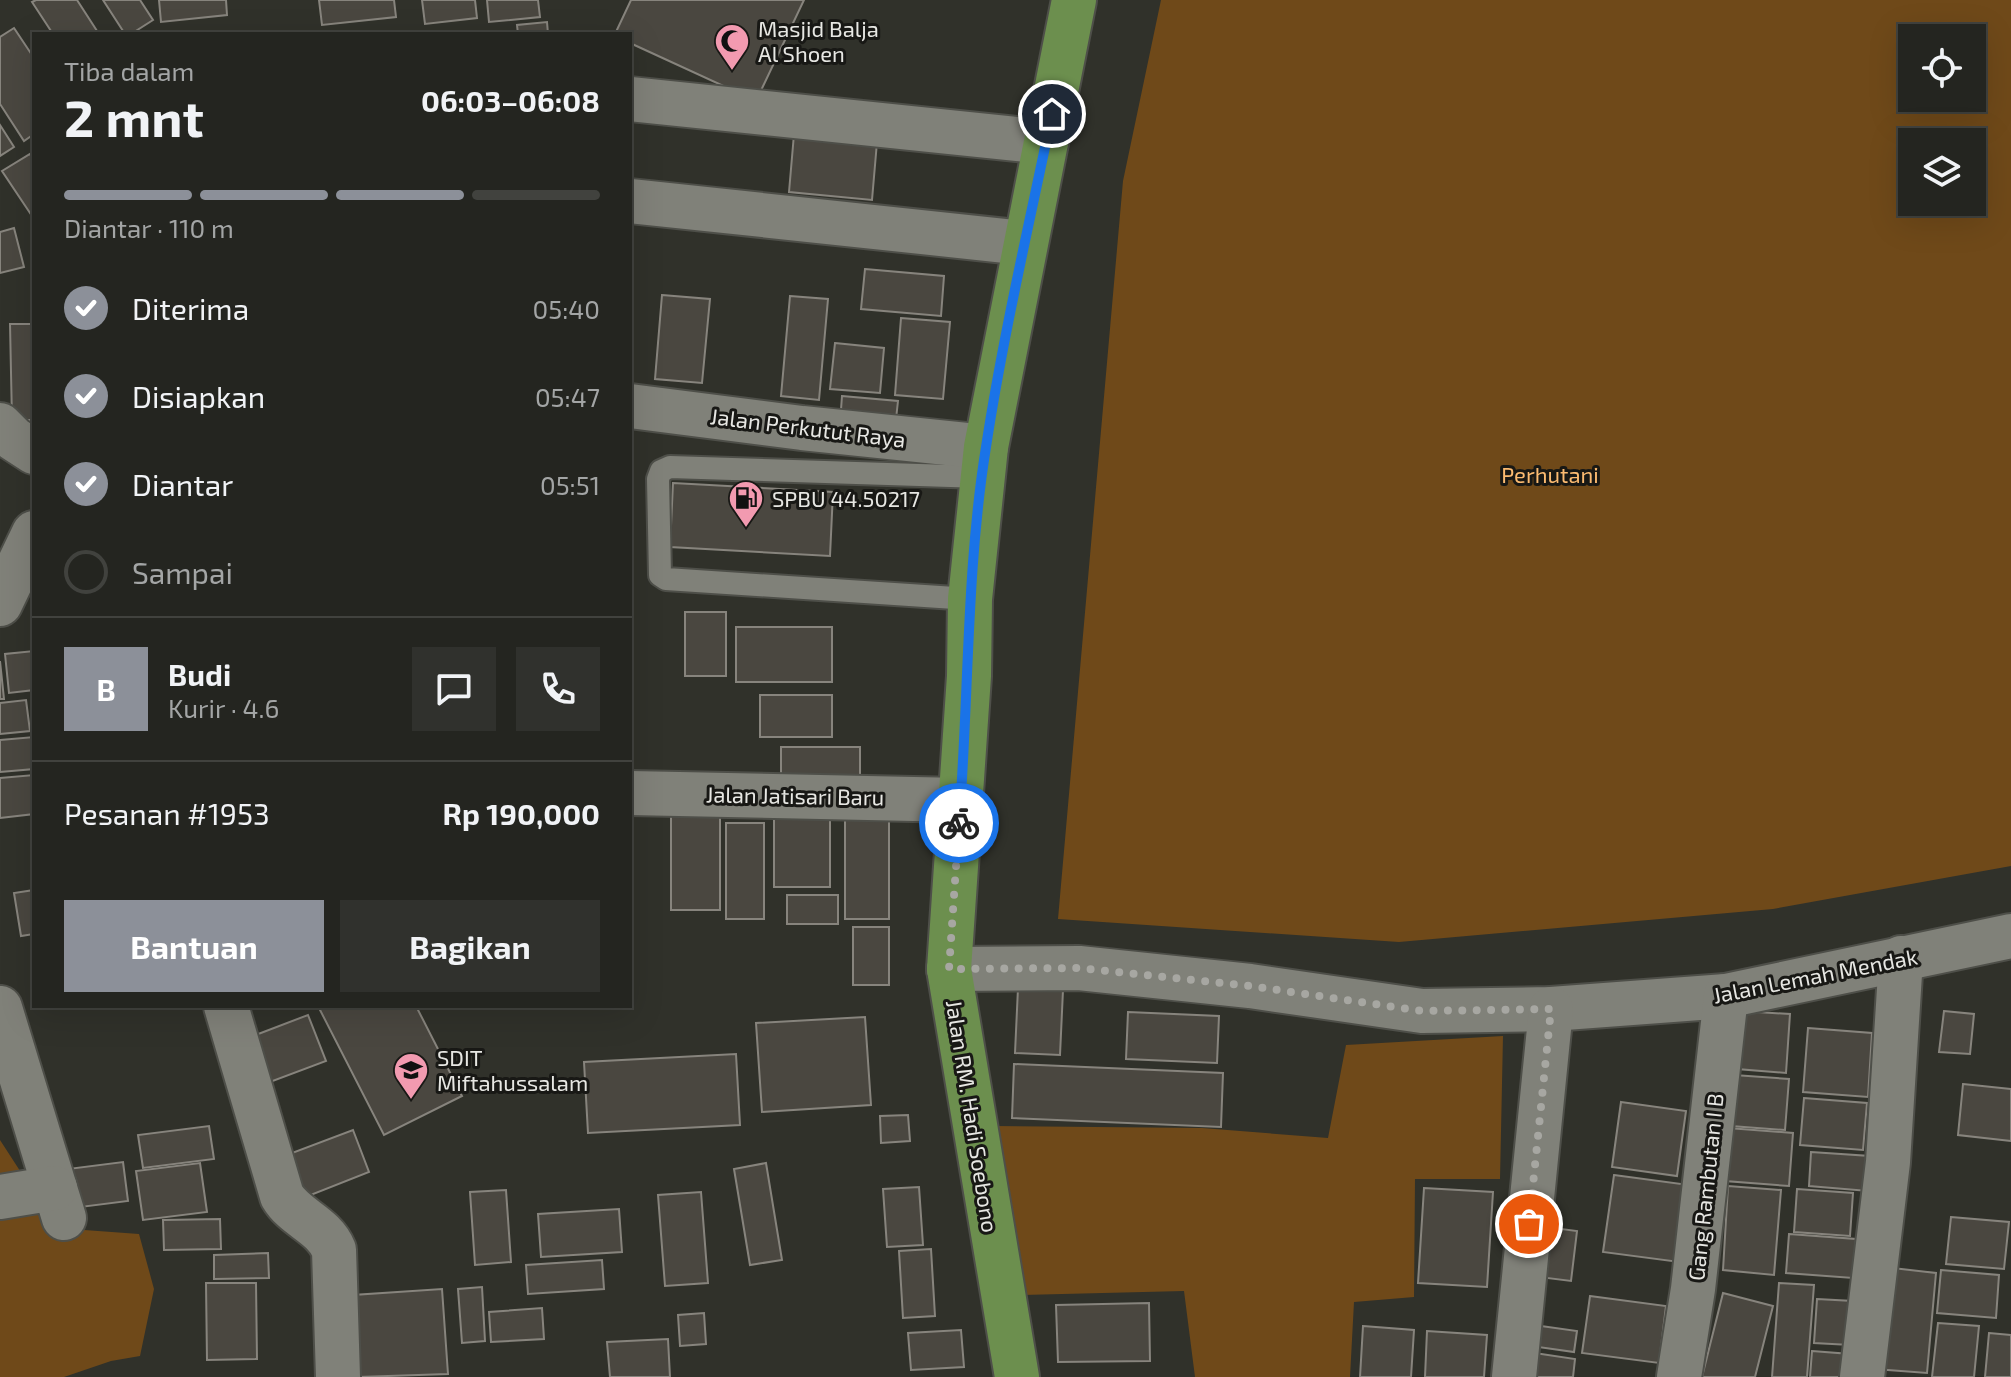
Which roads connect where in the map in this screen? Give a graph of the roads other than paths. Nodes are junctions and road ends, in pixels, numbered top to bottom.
1 (1074, 0) edge
2 (632, 99) edge
3 (1046, 142) junction
4 (632, 201) edge
5 (1025, 243) junction
6 (632, 406) edge
7 (984, 462) junction
8 (32, 537) edge
9 (970, 599) junction
10 (0, 604) edge
11 (632, 793) edge
12 (961, 800) junction
13 (2011, 936) edge
14 (1901, 958) junction
15 (949, 969) junction
16 (1726, 996) junction
17 (0, 1008) edge
18 (227, 1008) edge
19 (1551, 1009) junction
20 (0, 1197) edge
21 (338, 1377) edge
22 (1017, 1377) edge
23 (1514, 1377) edge
24 (1679, 1377) edge
25 (1862, 1377) edge

1 - 3 main road, Jalan RM. Hadi Soebono
2 - 3 street
3 - 5 main road, Jalan RM. Hadi Soebono
4 - 5 street
5 - 7 main road, Jalan RM. Hadi Soebono
6 - 7 street, Jalan Perkutut Raya
7 - 9 main road, Jalan RM. Hadi Soebono
7 - 9 lane
8 - 10 street
9 - 12 main road, Jalan RM. Hadi Soebono
11 - 12 street, Jalan Jatisari Baru
12 - 15 main road, Jalan RM. Hadi Soebono
13 - 14 street, Jalan Lemah Mendak
14 - 16 street, Jalan Lemah Mendak
14 - 25 street
15 - 19 street, Jalan Lemah Mendak
15 - 22 main road, Jalan RM. Hadi Soebono
16 - 19 street, Jalan Lemah Mendak
16 - 24 street, Gang Rambutan I B
17 - 20 street
18 - 21 street
19 - 23 street

